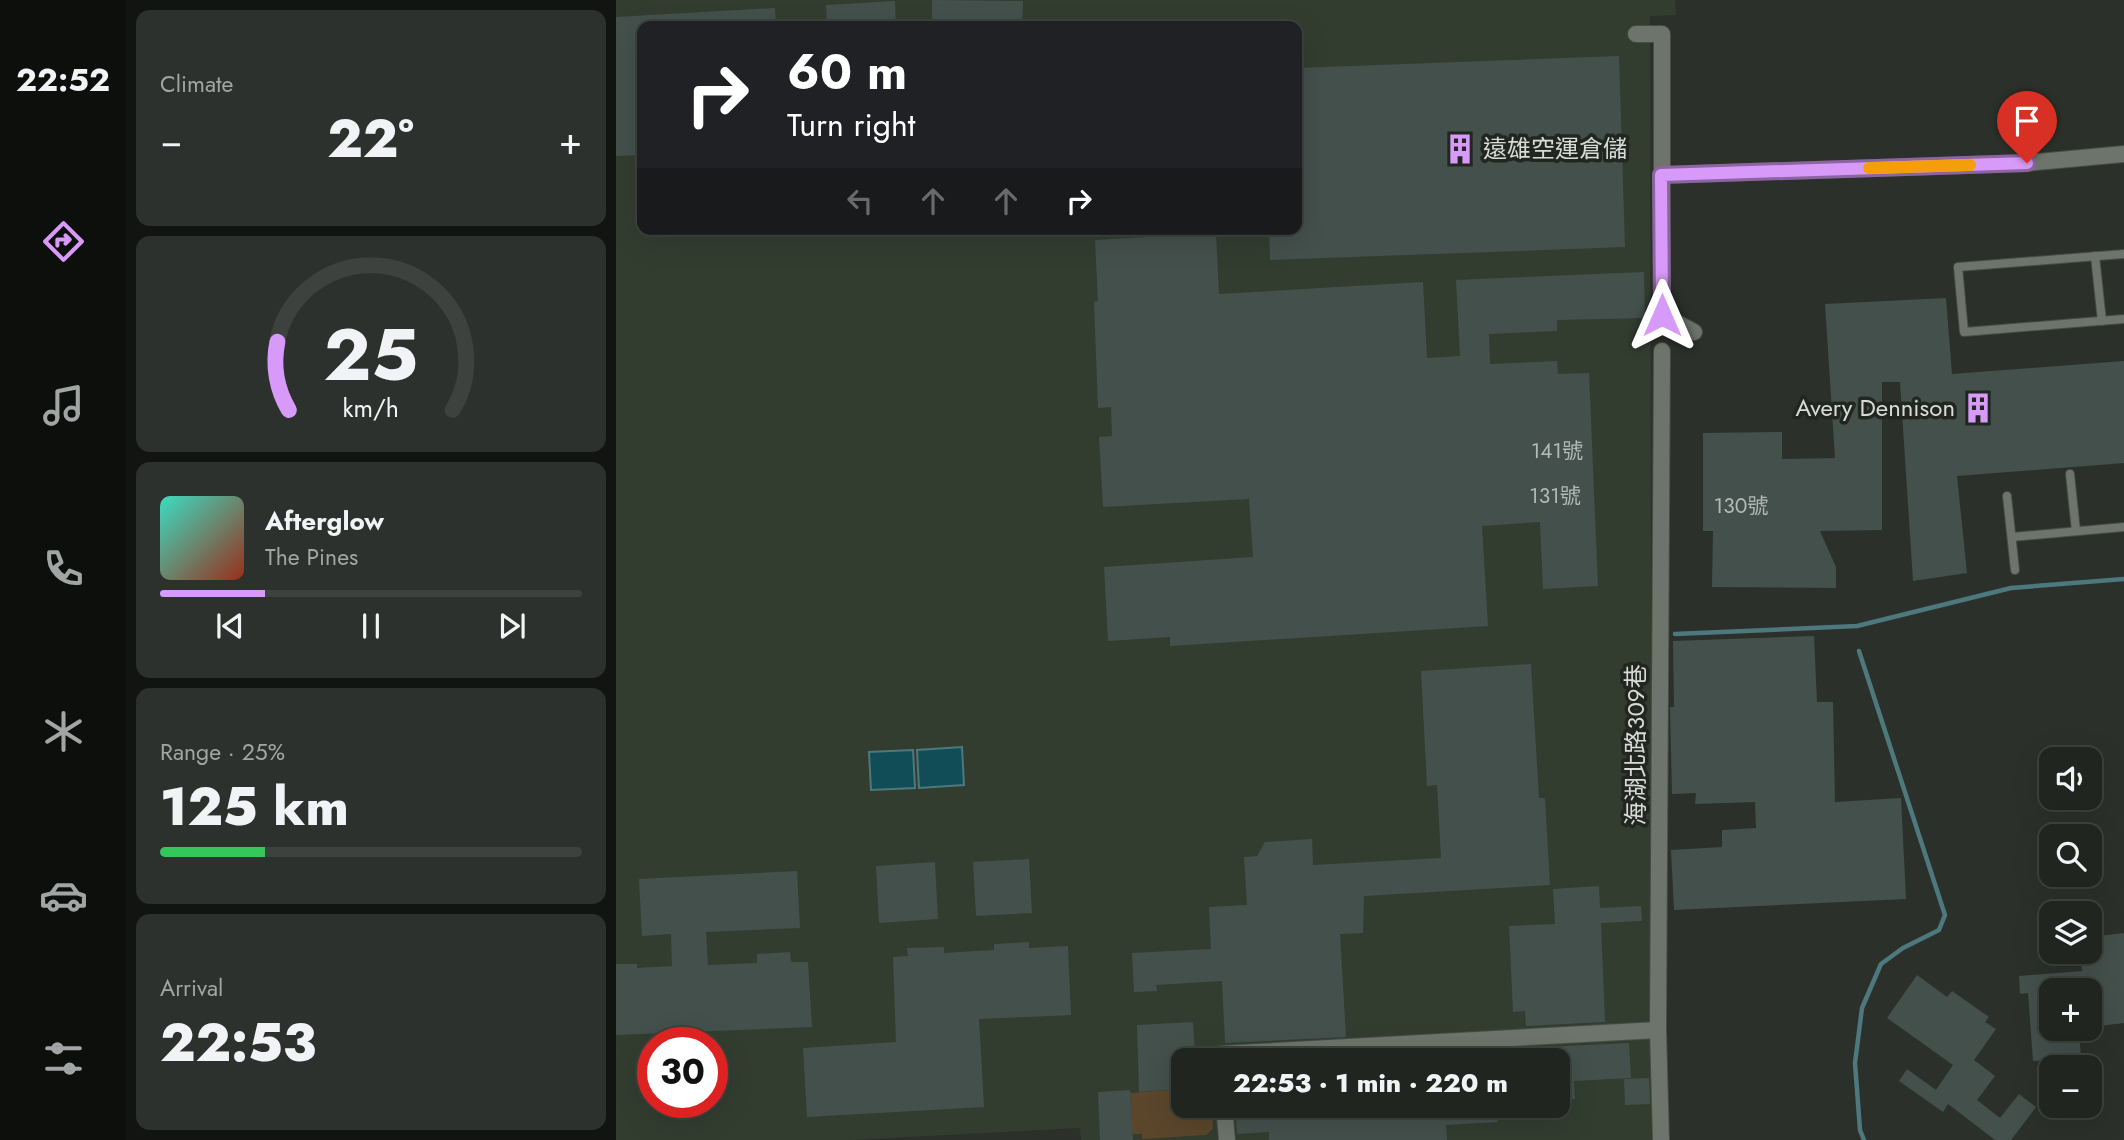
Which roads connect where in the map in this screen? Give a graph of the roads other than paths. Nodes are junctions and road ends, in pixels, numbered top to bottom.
1 (1636, 34) dead end
2 (2124, 154) edge
3 (1661, 175) junction
4 (2124, 254) edge
5 (2095, 256) junction
6 (2124, 319) edge
7 (2102, 321) junction
8 (1694, 332) dead end
9 (1662, 351) dead end
10 (2070, 474) dead end
11 (2007, 496) dead end
12 (2124, 527) edge
13 (2076, 531) junction
14 (2012, 537) junction
15 (2015, 570) dead end
16 (1658, 1031) junction
17 (1334, 1048) edge
18 (1225, 1118) edge
19 (1227, 1140) edge
20 (1661, 1140) edge

1 - 3 street
2 - 3 street
3 - 8 street
4 - 5 lane
5 - 7 lane
5 - 7 lane
6 - 7 lane
9 - 16 street, 海湖北路309巷
10 - 13 lane
11 - 14 lane
12 - 13 lane
13 - 14 lane
14 - 15 lane
16 - 17 street
16 - 20 street, 海湖北路309巷
18 - 19 street

